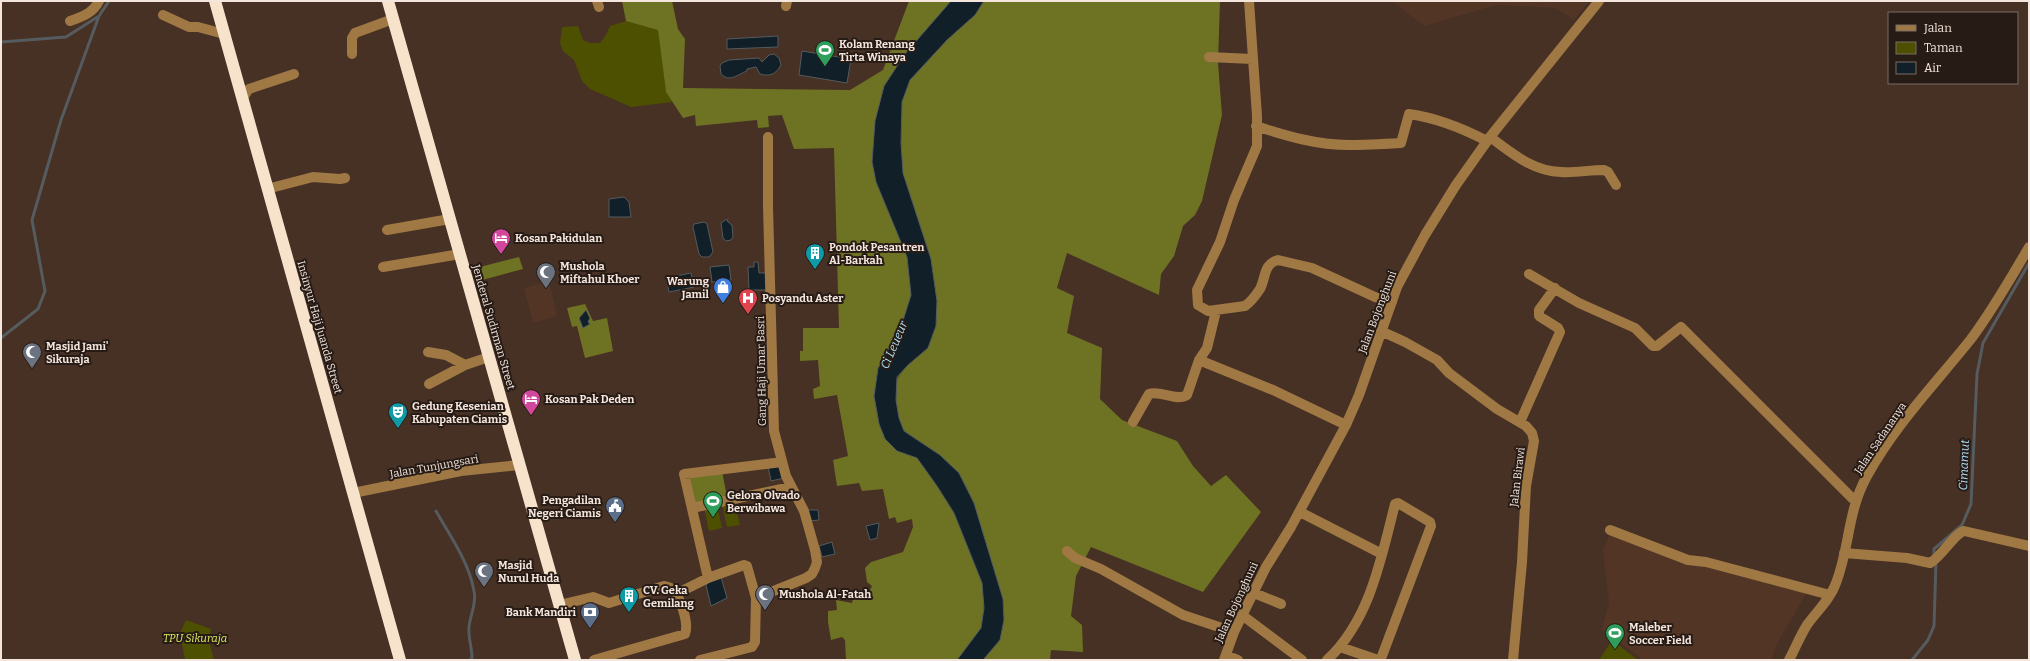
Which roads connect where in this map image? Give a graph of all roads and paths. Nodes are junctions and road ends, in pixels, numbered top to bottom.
1 (99, 1) edge
2 (214, 1) edge
3 (388, 1) edge
4 (1249, 1) edge
5 (1599, 1) edge
6 (163, 15) dead end
7 (393, 19) junction
8 (70, 21) dead end
9 (224, 34) junction
10 (352, 54) dead end
11 (1208, 56) dead end
12 (1252, 59) junction
13 (294, 74) dead end
14 (242, 99) junction
15 (1256, 126) junction
16 (768, 137) dead end
17 (1489, 139) junction
18 (345, 178) dead end
19 (1616, 185) dead end
20 (267, 189) junction
21 (450, 219) junction
22 (387, 230) dead end
23 (2029, 247) edge
24 (460, 254) junction
25 (383, 267) dead end
26 (1529, 274) dead end
27 (1554, 288) junction
28 (1392, 302) junction
29 (1216, 311) junction
30 (1381, 331) junction
31 (428, 352) dead end
32 (489, 357) junction
33 (1199, 360) junction
34 (465, 365) junction
35 (429, 384) dead end
36 (1133, 422) dead end
37 (1520, 422) junction
38 (1346, 425) junction
39 (782, 462) junction
40 (520, 465) junction
41 (791, 487) junction
42 (353, 493) junction
43 (1855, 501) junction
44 (692, 508) junction
45 (1300, 512) junction
46 (1610, 530) dead end
47 (2029, 546) edge
48 (1067, 551) dead end
49 (1844, 553) junction
50 (1382, 554) junction
51 (708, 578) junction
52 (1254, 592) junction
53 (676, 594) junction
54 (1830, 596) junction
55 (756, 598) junction
56 (1281, 604) dead end
57 (559, 605) junction
58 (1242, 615) junction
59 (1234, 632) junction
60 (1340, 647) junction
61 (1225, 658) edge
62 (1382, 659) edge
63 (400, 660) edge
64 (575, 660) edge
65 (594, 660) edge
66 (700, 660) edge
67 (1238, 660) edge
68 (1302, 660) edge
69 (1327, 660) edge
70 (1513, 660) edge
71 (1789, 660) edge

1 - 8 street
2 - 9 highway, Insinyur Haji Juanda Street
3 - 7 highway, Jenderal Sudirman Street
4 - 12 street
5 - 17 street, Jalan Bojonghuni
6 - 9 street
7 - 10 street
7 - 21 highway, Jenderal Sudirman Street
9 - 14 highway, Insinyur Haji Juanda Street
11 - 12 street
12 - 15 street
13 - 14 street
14 - 20 highway, Insinyur Haji Juanda Street
15 - 17 street
15 - 29 street
16 - 39 street, Gang Haji Umar Basri
17 - 19 street
17 - 28 street, Jalan Bojonghuni
18 - 20 street
20 - 42 highway, Insinyur Haji Juanda Street
21 - 22 street
21 - 24 highway, Jenderal Sudirman Street
23 - 43 street, Jalan Sadananya
24 - 25 street
24 - 32 highway, Jenderal Sudirman Street
26 - 27 street
27 - 37 street
27 - 43 street
28 - 29 street
28 - 30 street, Jalan Bojonghuni
29 - 33 street
30 - 37 street, Jalan Birawi
30 - 38 street, Jalan Bojonghuni
31 - 34 street
32 - 34 street
32 - 40 highway, Jenderal Sudirman Street
33 - 36 street
33 - 38 street
34 - 35 street
37 - 70 street, Jalan Birawi
38 - 45 street, Jalan Bojonghuni
39 - 41 street, Gang Haji Umar Basri
39 - 44 street
40 - 42 street, Jalan Tunjungsari
40 - 57 highway, Jenderal Sudirman Street
41 - 44 street
41 - 55 street, Gang Haji Umar Basri
42 - 63 highway, Insinyur Haji Juanda Street
43 - 49 street, Jalan Sadananya
44 - 51 street
45 - 50 street
45 - 52 street, Jalan Bojonghuni
46 - 54 street
47 - 49 street
48 - 59 street
49 - 54 street, Jalan Sadananya
50 - 60 street
50 - 62 street
51 - 53 street
51 - 55 street
52 - 56 street
52 - 58 street, Jalan Bojonghuni
53 - 57 street
53 - 65 street
54 - 71 street, Jalan Sadananya
55 - 66 street
57 - 64 highway, Jenderal Sudirman Street
58 - 59 street, Jalan Bojonghuni
58 - 68 street
59 - 61 street, Jalan Bojonghuni
60 - 62 street
60 - 69 street
61 - 67 street

